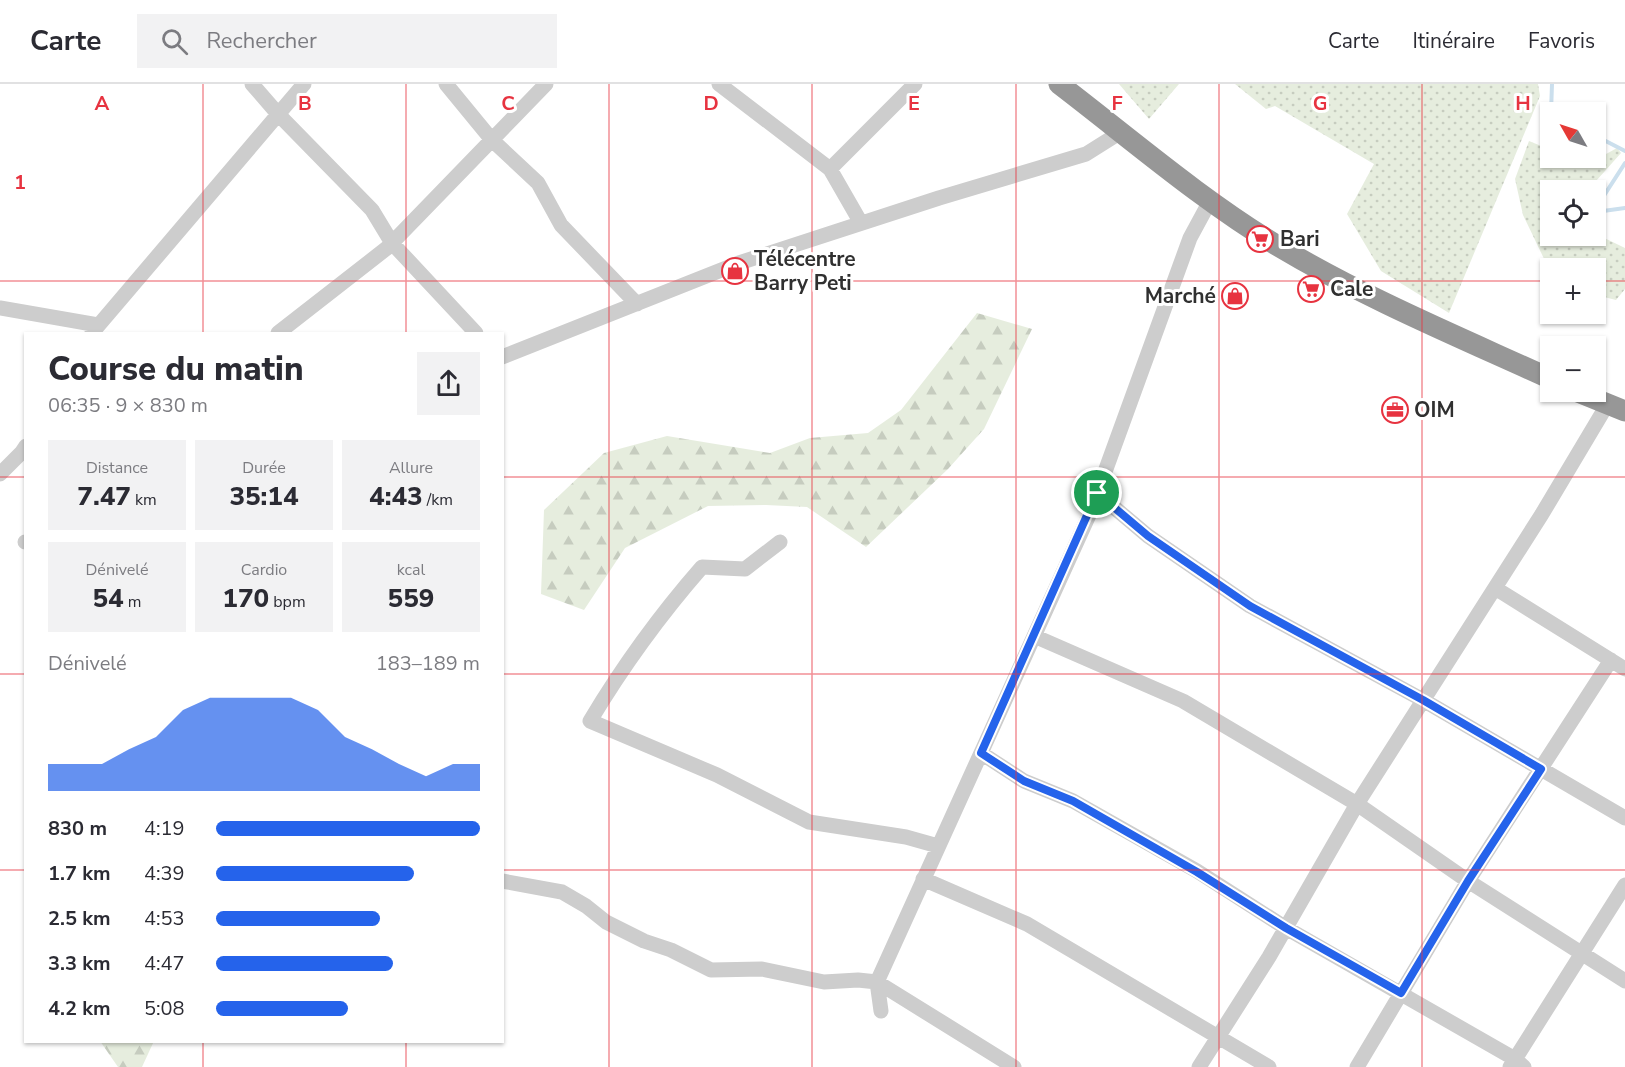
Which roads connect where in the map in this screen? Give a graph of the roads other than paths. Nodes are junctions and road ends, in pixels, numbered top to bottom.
1 (252, 84) edge
2 (304, 84) edge
3 (446, 84) edge
4 (546, 84) edge
5 (719, 84) edge
6 (915, 84) edge
7 (1059, 84) edge
8 (278, 114) junction
9 (1121, 132) junction
10 (492, 140) junction
11 (830, 169) junction
12 (1210, 201) junction
13 (861, 223) junction
14 (392, 243) junction
15 (637, 304) junction
16 (0, 308) edge
17 (95, 329) edge
18 (279, 332) edge
19 (475, 332) edge
20 (504, 356) edge
21 (1540, 374) edge
22 (1602, 402) edge
23 (1616, 408) edge
24 (24, 449) edge
25 (0, 474) edge
26 (1097, 493) junction
27 (780, 542) dead end
28 (1495, 588) junction
29 (1034, 636) junction
30 (1611, 660) junction
31 (1625, 669) edge
32 (1423, 700) junction
33 (981, 753) junction
34 (1541, 769) junction
35 (1357, 804) junction
36 (1625, 818) edge
37 (938, 846) junction
38 (924, 879) junction
39 (504, 880) edge
40 (1468, 881) junction
41 (1625, 885) edge
42 (1286, 928) junction
43 (1581, 952) junction
44 (1625, 981) edge
45 (877, 982) junction
46 (1401, 993) junction
47 (881, 1011) dead end
48 (1219, 1036) junction
49 (1517, 1064) edge
50 (1014, 1067) edge
51 (1199, 1067) edge
52 (1269, 1067) edge
53 (1357, 1067) edge

1 - 8 street
2 - 8 street
3 - 10 street
4 - 10 street
5 - 11 street
6 - 11 street
7 - 9 highway
8 - 14 street
8 - 17 street
9 - 12 highway
9 - 13 street
10 - 14 street
10 - 15 street
11 - 13 street
12 - 21 highway
12 - 26 street
13 - 15 street
14 - 18 street
14 - 19 street
15 - 20 street
16 - 17 street
22 - 23 highway
23 - 28 street
24 - 25 street
26 - 29 street
26 - 32 street
27 - 37 street
28 - 30 street
28 - 32 street
29 - 33 street
29 - 35 street
30 - 31 street
30 - 34 street
32 - 34 street
32 - 35 street
33 - 37 street
33 - 42 street
34 - 36 street
34 - 40 street
35 - 40 street
35 - 42 street
37 - 38 street
38 - 45 street
38 - 48 street
39 - 45 street
40 - 43 street
40 - 46 street
41 - 43 street
42 - 46 street
42 - 48 street
43 - 44 street
43 - 49 street
45 - 47 street
45 - 50 street
46 - 49 street
46 - 53 street
48 - 51 street
48 - 52 street

